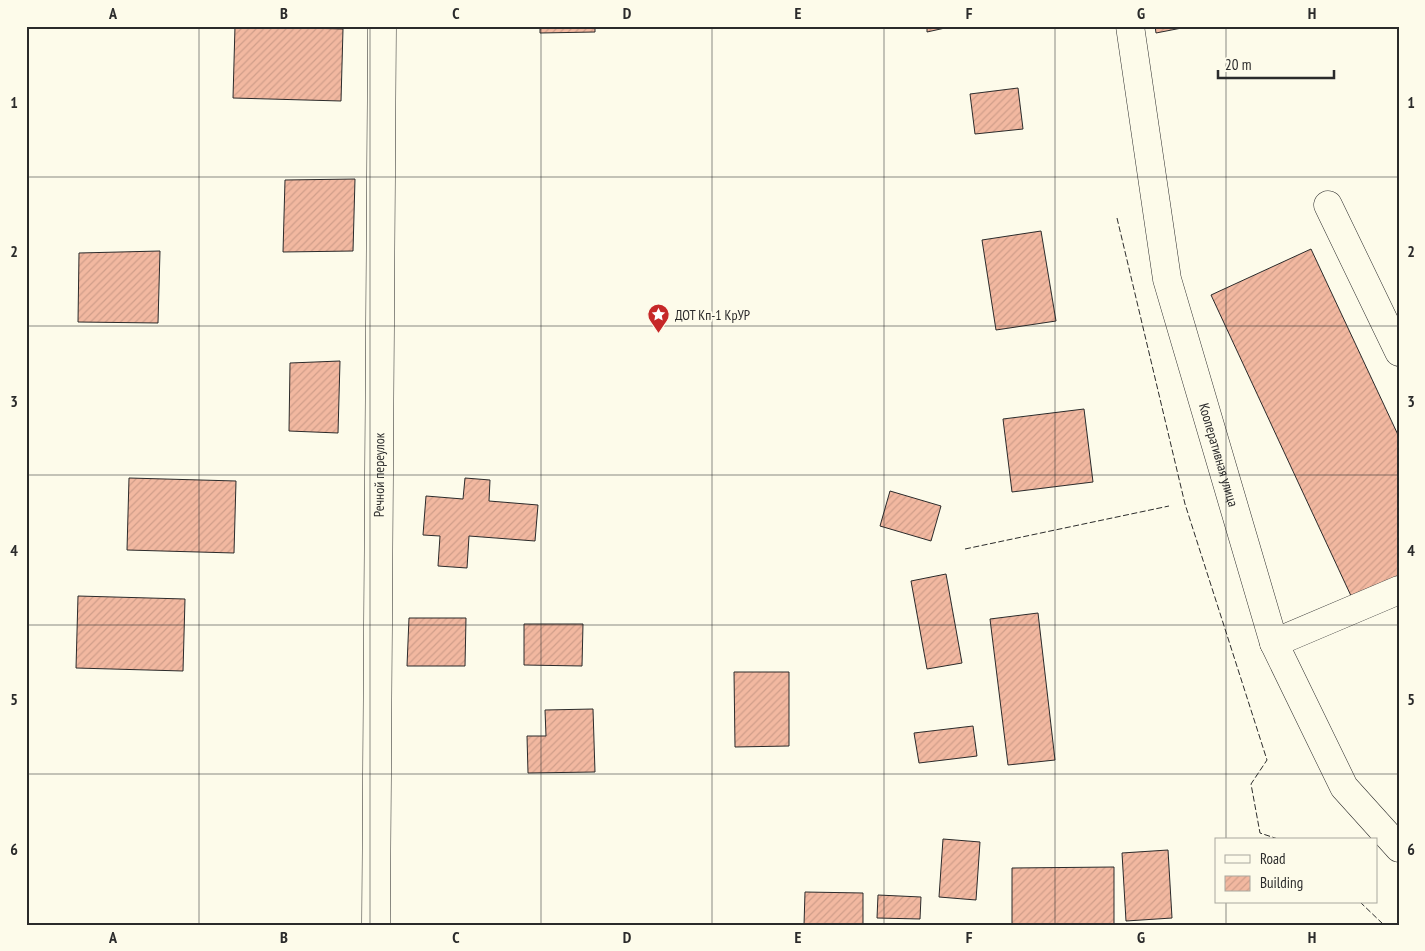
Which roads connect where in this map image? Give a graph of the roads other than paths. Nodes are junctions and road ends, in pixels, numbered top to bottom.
1 (382, 26) edge
2 (1130, 26) edge
3 (1328, 205) dead end
4 (1399, 352) edge
5 (1399, 590) edge
6 (1274, 643) junction
7 (1399, 848) edge
8 (376, 925) edge

1 - 8 street, Речной переулок
2 - 6 street, Кооперативная улица
3 - 4 street
5 - 6 street
6 - 7 street, Кооперативная улица

